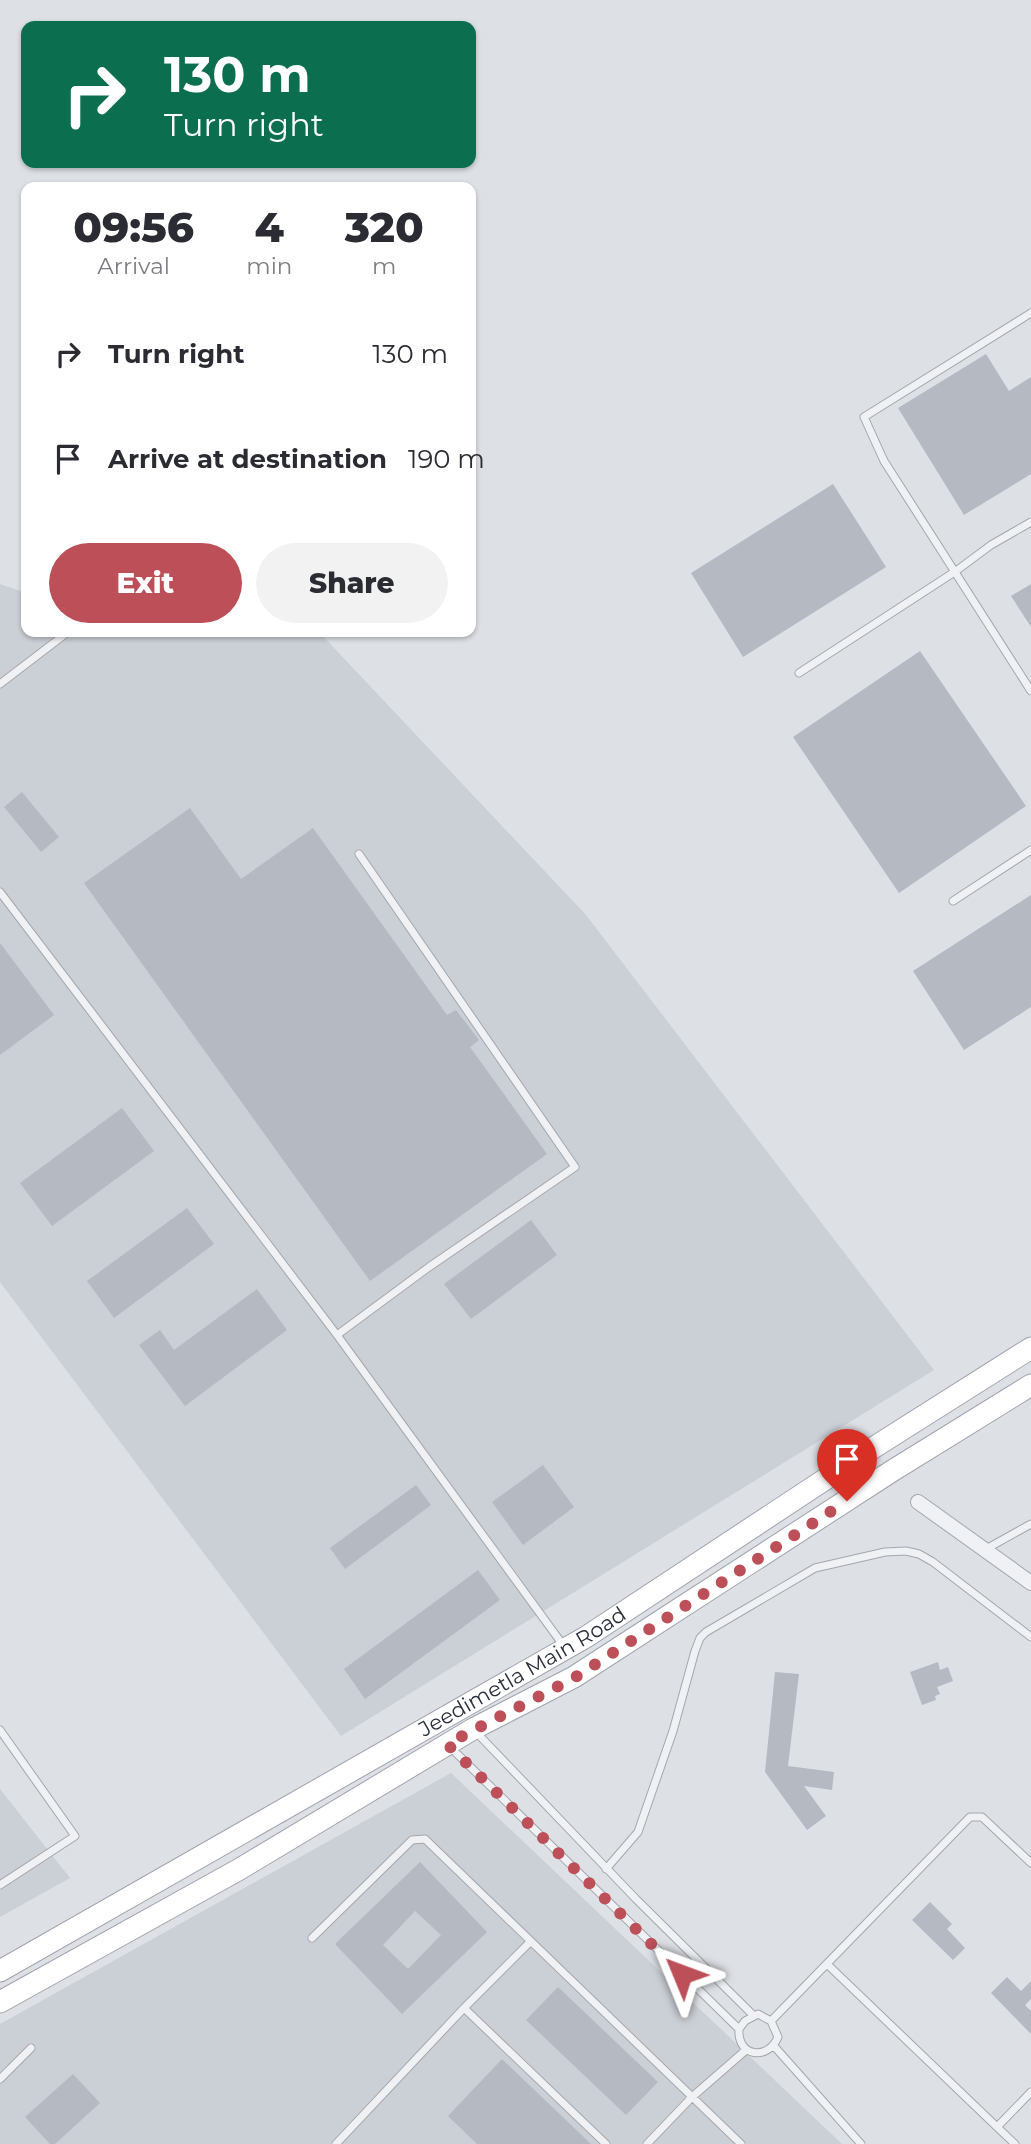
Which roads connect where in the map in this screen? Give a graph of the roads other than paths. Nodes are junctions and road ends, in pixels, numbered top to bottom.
1 (1031, 313) edge
2 (1031, 522) edge
3 (956, 571) junction
4 (61, 637) edge
5 (799, 673) dead end
6 (0, 684) edge
7 (1031, 691) edge
8 (1031, 850) edge
9 (359, 854) dead end
10 (0, 892) edge
11 (953, 901) dead end
12 (337, 1335) junction
13 (1031, 1348) edge
14 (1031, 1385) edge
15 (918, 1502) dead end
16 (1031, 1524) edge
17 (985, 1550) junction
18 (1031, 1583) edge
19 (1031, 1637) edge
20 (565, 1649) junction
21 (473, 1729) junction
22 (0, 1730) edge
23 (447, 1744) junction
24 (1031, 1863) edge
25 (607, 1869) junction
26 (0, 1885) edge
27 (98, 1917) junction
28 (312, 1938) dead end
29 (112, 1940) junction
30 (530, 1942) junction
31 (828, 1965) junction
32 (0, 1971) edge
33 (0, 2002) edge
34 (464, 2008) junction
35 (753, 2015) junction
36 (771, 2021) junction
37 (739, 2029) junction
38 (774, 2046) junction
39 (31, 2048) dead end
40 (746, 2050) junction
41 (0, 2079) edge
42 (1031, 2092) edge
43 (692, 2097) junction
44 (997, 2127) junction
45 (336, 2144) edge
46 (606, 2144) edge
47 (647, 2144) edge
48 (741, 2144) edge
49 (861, 2144) edge
50 (1015, 2144) edge

1 - 3 lane
2 - 3 lane
3 - 5 lane
3 - 7 lane
4 - 6 lane
8 - 11 lane
9 - 12 lane
10 - 12 lane
12 - 20 lane
13 - 20 main road, Jeedimetla Main Road
14 - 21 main road, Jeedimetla Main Road
15 - 17 street
16 - 17 lane
17 - 18 street
19 - 25 lane
20 - 27 main road, Jeedimetla Main Road
21 - 23 main road, Jeedimetla Main Road
21 - 25 lane
22 - 26 lane
23 - 29 main road, Jeedimetla Main Road
23 - 37 lane
24 - 31 lane
25 - 35 lane
27 - 29 main road
27 - 32 main road, Jeedimetla Main Road
28 - 30 lane
29 - 33 main road, Jeedimetla Main Road
30 - 34 lane
30 - 43 lane
31 - 36 lane
31 - 44 lane
34 - 45 lane
34 - 46 lane
35 - 36 lane
35 - 37 lane
36 - 38 lane
37 - 40 lane
38 - 40 lane
38 - 49 lane
39 - 41 lane
40 - 43 lane
42 - 44 lane
43 - 47 lane
43 - 48 lane
44 - 50 lane

